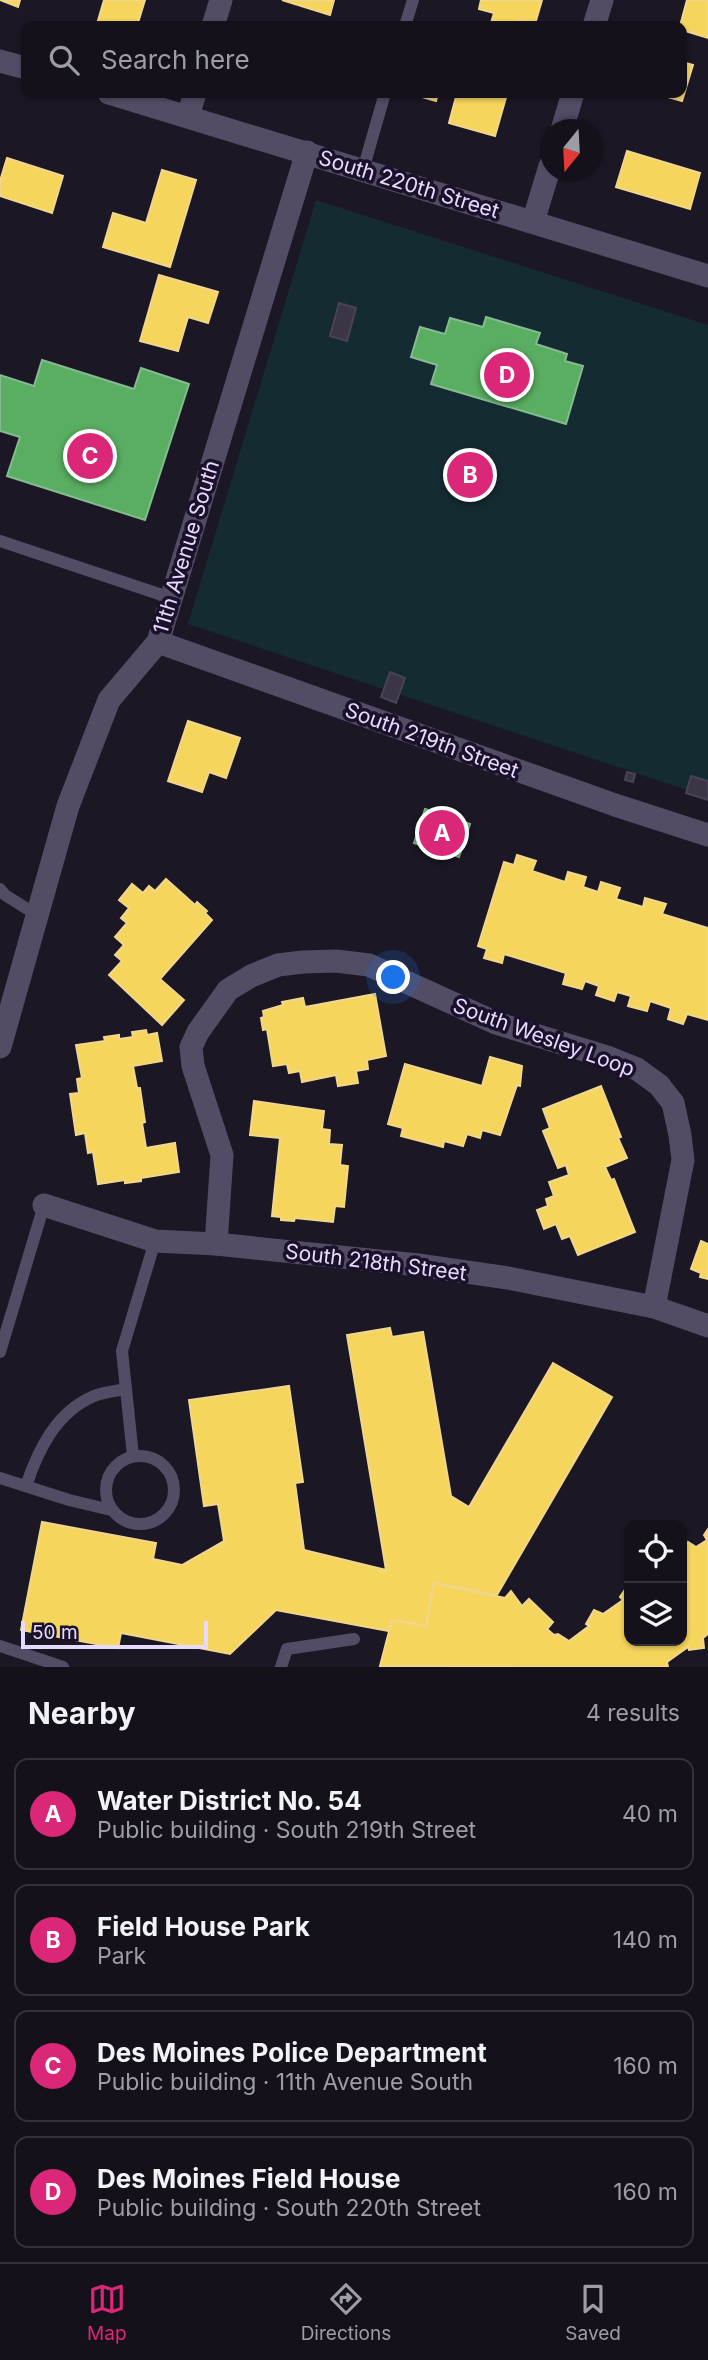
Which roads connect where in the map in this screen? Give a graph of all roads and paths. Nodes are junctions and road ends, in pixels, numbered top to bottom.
1 (221, 0) edge
2 (413, 0) edge
3 (602, 0) edge
4 (215, 21) edge
5 (407, 21) edge
6 (596, 21) edge
7 (0, 61) edge
8 (21, 67) edge
9 (126, 98) edge
10 (193, 98) edge
11 (384, 98) edge
12 (572, 98) edge
13 (188, 116) junction
14 (565, 119) edge
15 (307, 152) junction
16 (363, 170) junction
17 (546, 182) edge
18 (533, 222) junction
19 (708, 276) edge
20 (0, 541) edge
21 (171, 598) junction
22 (158, 642) junction
23 (708, 835) edge
24 (0, 889) edge
25 (37, 915) junction
26 (0, 1047) edge
27 (44, 1205) joint
28 (155, 1241) junction
29 (216, 1244) junction
30 (654, 1307) junction
31 (708, 1326) edge
32 (0, 1352) edge
33 (126, 1389) junction
34 (133, 1456) junction
35 (0, 1478) edge
36 (26, 1486) junction
37 (111, 1510) junction
38 (354, 1639) dead end
39 (0, 1646) edge
40 (63, 1667) edge
41 (281, 1667) edge

1 - 4 street
2 - 5 lane
3 - 6 street
7 - 8 street
9 - 13 street, South 220th Street
10 - 13 street
11 - 16 lane
12 - 14 street
13 - 15 street, South 220th Street
15 - 16 street, South 220th Street
15 - 21 street, 11th Avenue South
16 - 18 street, South 220th Street
17 - 18 street
18 - 19 street, South 220th Street
20 - 21 lane
21 - 22 street, 11th Avenue South
22 - 23 street, South 219th Street
22 - 25 street, 11th Avenue South
24 - 25 lane
25 - 26 street, 11th Avenue South
27 - 28 street, South 218th Street
27 - 32 lane
28 - 29 street, South 218th Street
28 - 33 lane
29 - 30 street, South 218th Street
29 - 30 street, South Wesley Loop
30 - 31 street, South 218th Street
33 - 34 lane
33 - 36 lane
34 - 37 lane
34 - 37 lane
35 - 36 lane
36 - 37 lane
38 - 41 lane
39 - 40 lane

